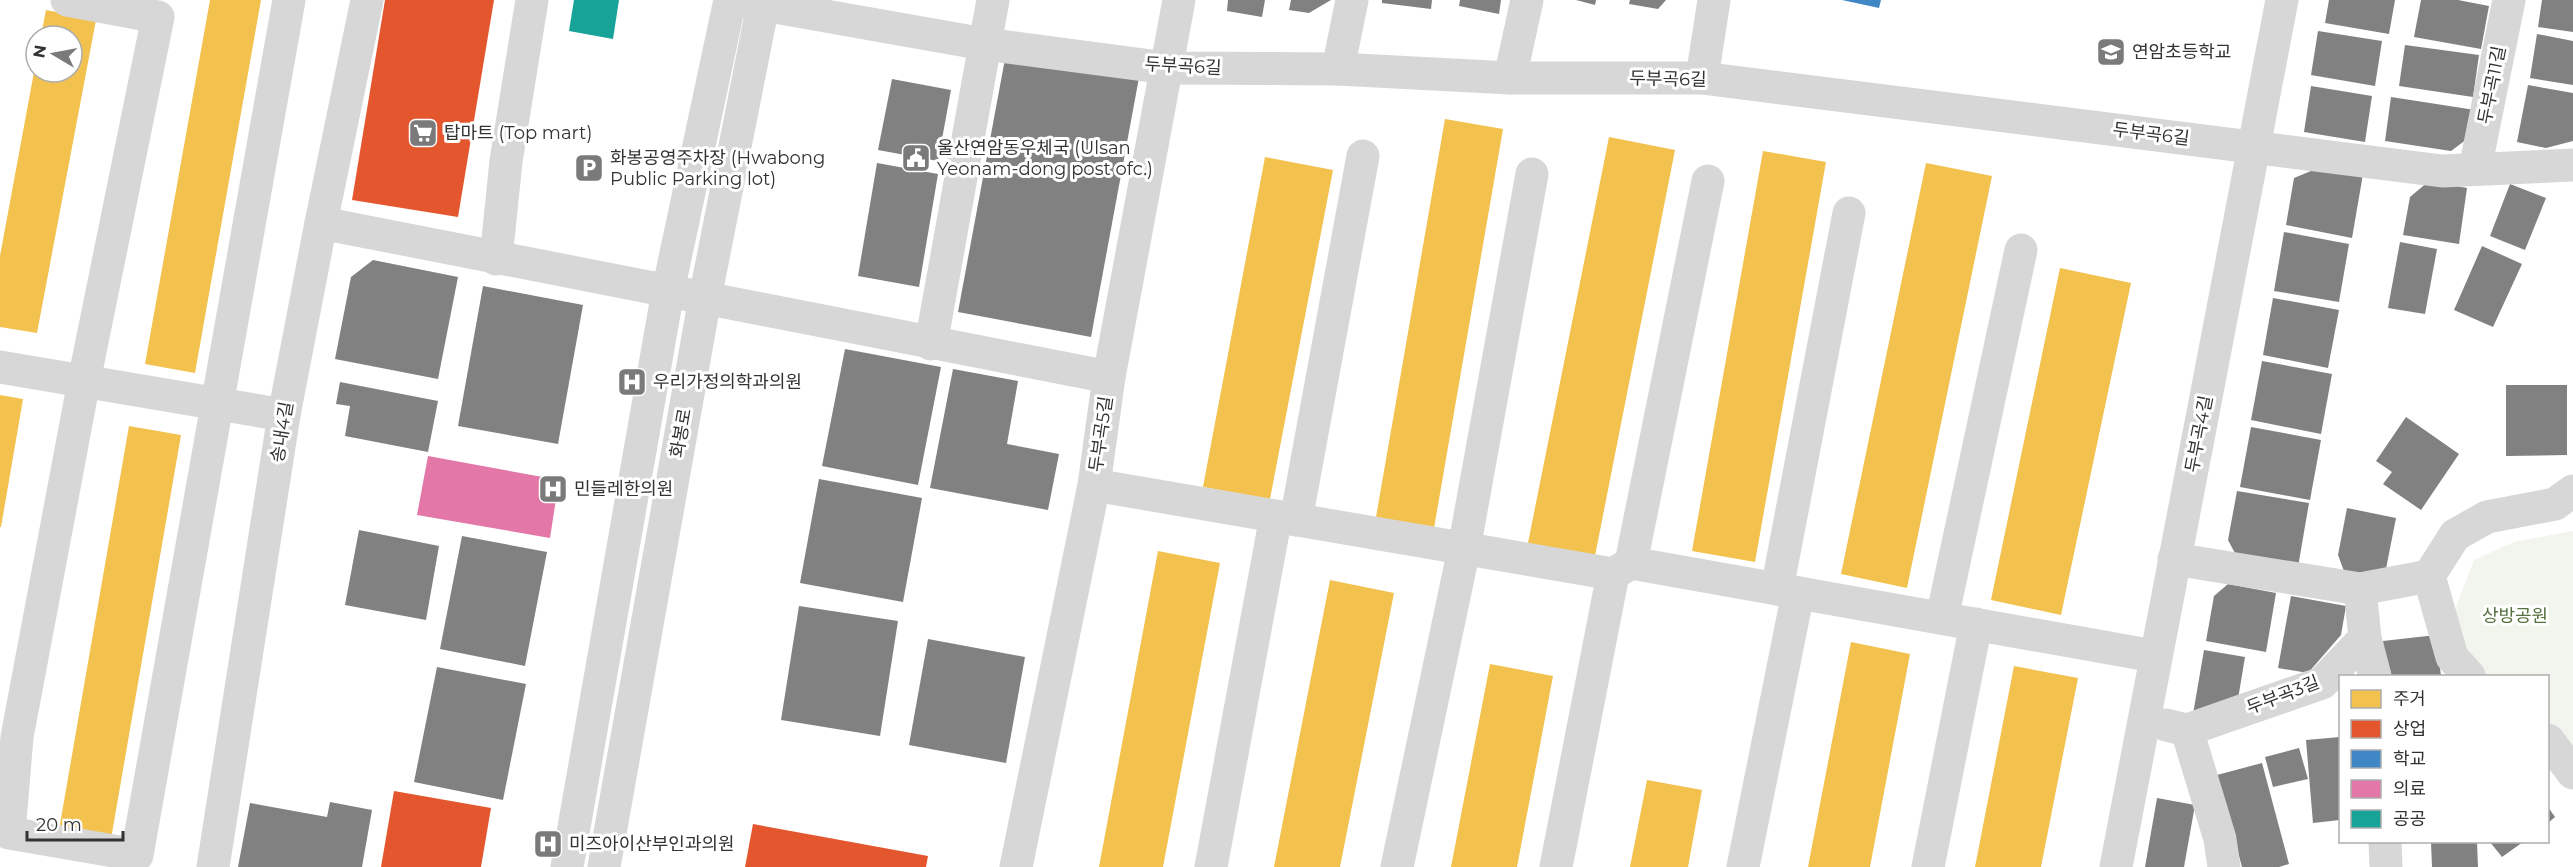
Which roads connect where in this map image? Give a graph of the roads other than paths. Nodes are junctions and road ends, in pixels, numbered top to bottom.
1 (67, 0) edge
2 (289, 0) edge
3 (367, 0) edge
4 (532, 0) edge
5 (993, 0) edge
6 (1179, 0) edge
7 (1352, 0) edge
8 (1527, 0) edge
9 (1714, 0) edge
10 (2282, 0) edge
11 (2509, 0) edge
12 (748, 2) edge
13 (984, 44) junction
14 (1167, 69) junction
15 (1338, 69) junction
16 (1510, 78) junction
17 (1701, 78) junction
18 (2256, 147) junction
19 (1363, 156) dead end
20 (2573, 165) edge
21 (2475, 169) junction
22 (1532, 174) dead end
23 (1708, 181) dead end
24 (1849, 213) dead end
25 (321, 223) junction
26 (2021, 250) dead end
27 (496, 258) junction
28 (668, 291) junction
29 (705, 298) junction
30 (931, 344) junction
31 (0, 367) edge
32 (1109, 377) junction
33 (84, 381) junction
34 (217, 404) junction
35 (284, 415) junction
36 (1094, 485) junction
37 (2573, 491) edge
38 (1286, 518) junction
39 (1464, 549) junction
40 (2174, 559) junction
41 (1622, 569) junction
42 (2429, 576) junction
43 (2360, 590) junction
44 (1788, 591) junction
45 (1942, 618) junction
46 (1976, 624) junction
47 (2365, 638) junction
48 (2154, 656) junction
49 (2375, 675) edge
50 (2468, 675) edge
51 (2143, 720) junction
52 (2187, 730) junction
53 (8, 735) edge
54 (2549, 743) edge
55 (2573, 773) edge
56 (2385, 843) edge
57 (213, 867) edge
58 (567, 867) edge
59 (604, 867) edge
60 (1016, 867) edge
61 (1211, 867) edge
62 (1397, 867) edge
63 (1556, 867) edge
64 (1743, 867) edge
65 (1928, 867) edge
66 (2116, 867) edge
67 (2224, 867) edge
68 (2386, 867) edge

1 - 33 street
2 - 34 street
3 - 25 street, 송내4길
4 - 27 street
5 - 13 street
6 - 14 street, 두부곡5길
7 - 15 street
8 - 16 street
9 - 17 street
10 - 18 street, 두부곡4길
11 - 21 street, 두부곡11길
12 - 13 street, 두부곡6길
12 - 28 street
12 - 29 street, 화봉로
13 - 14 street, 두부곡6길
13 - 30 street
14 - 15 street, 두부곡6길
14 - 32 street, 두부곡5길
15 - 16 street, 두부곡6길
16 - 17 street, 두부곡6길
17 - 18 street, 두부곡6길
18 - 21 street, 두부곡6길
18 - 40 street, 두부곡4길
19 - 38 street
20 - 21 street, 두부곡6길
22 - 39 street
23 - 41 street
24 - 44 street
25 - 27 street
25 - 35 street, 송내4길
26 - 45 street
27 - 28 street
28 - 29 street
28 - 58 street
29 - 30 street
29 - 59 street, 화봉로
30 - 32 street
31 - 33 street
32 - 36 street, 두부곡5길
33 - 34 street
33 - 53 street
34 - 35 street
34 - 53 street
35 - 57 street, 송내4길
36 - 38 street
36 - 60 street, 두부곡5길
37 - 42 street
38 - 39 street
38 - 61 street
39 - 41 street
39 - 62 street
40 - 43 street
40 - 48 street, 두부곡4길
41 - 44 street
41 - 63 street
42 - 43 street
42 - 50 street
43 - 47 street
44 - 45 street
44 - 64 street
45 - 46 street
46 - 48 street
46 - 65 street
47 - 49 street
47 - 52 street, 두부곡3길
48 - 51 street, 두부곡4길
51 - 52 street
51 - 66 street, 두부곡4길
52 - 67 street
54 - 55 street
56 - 68 street

